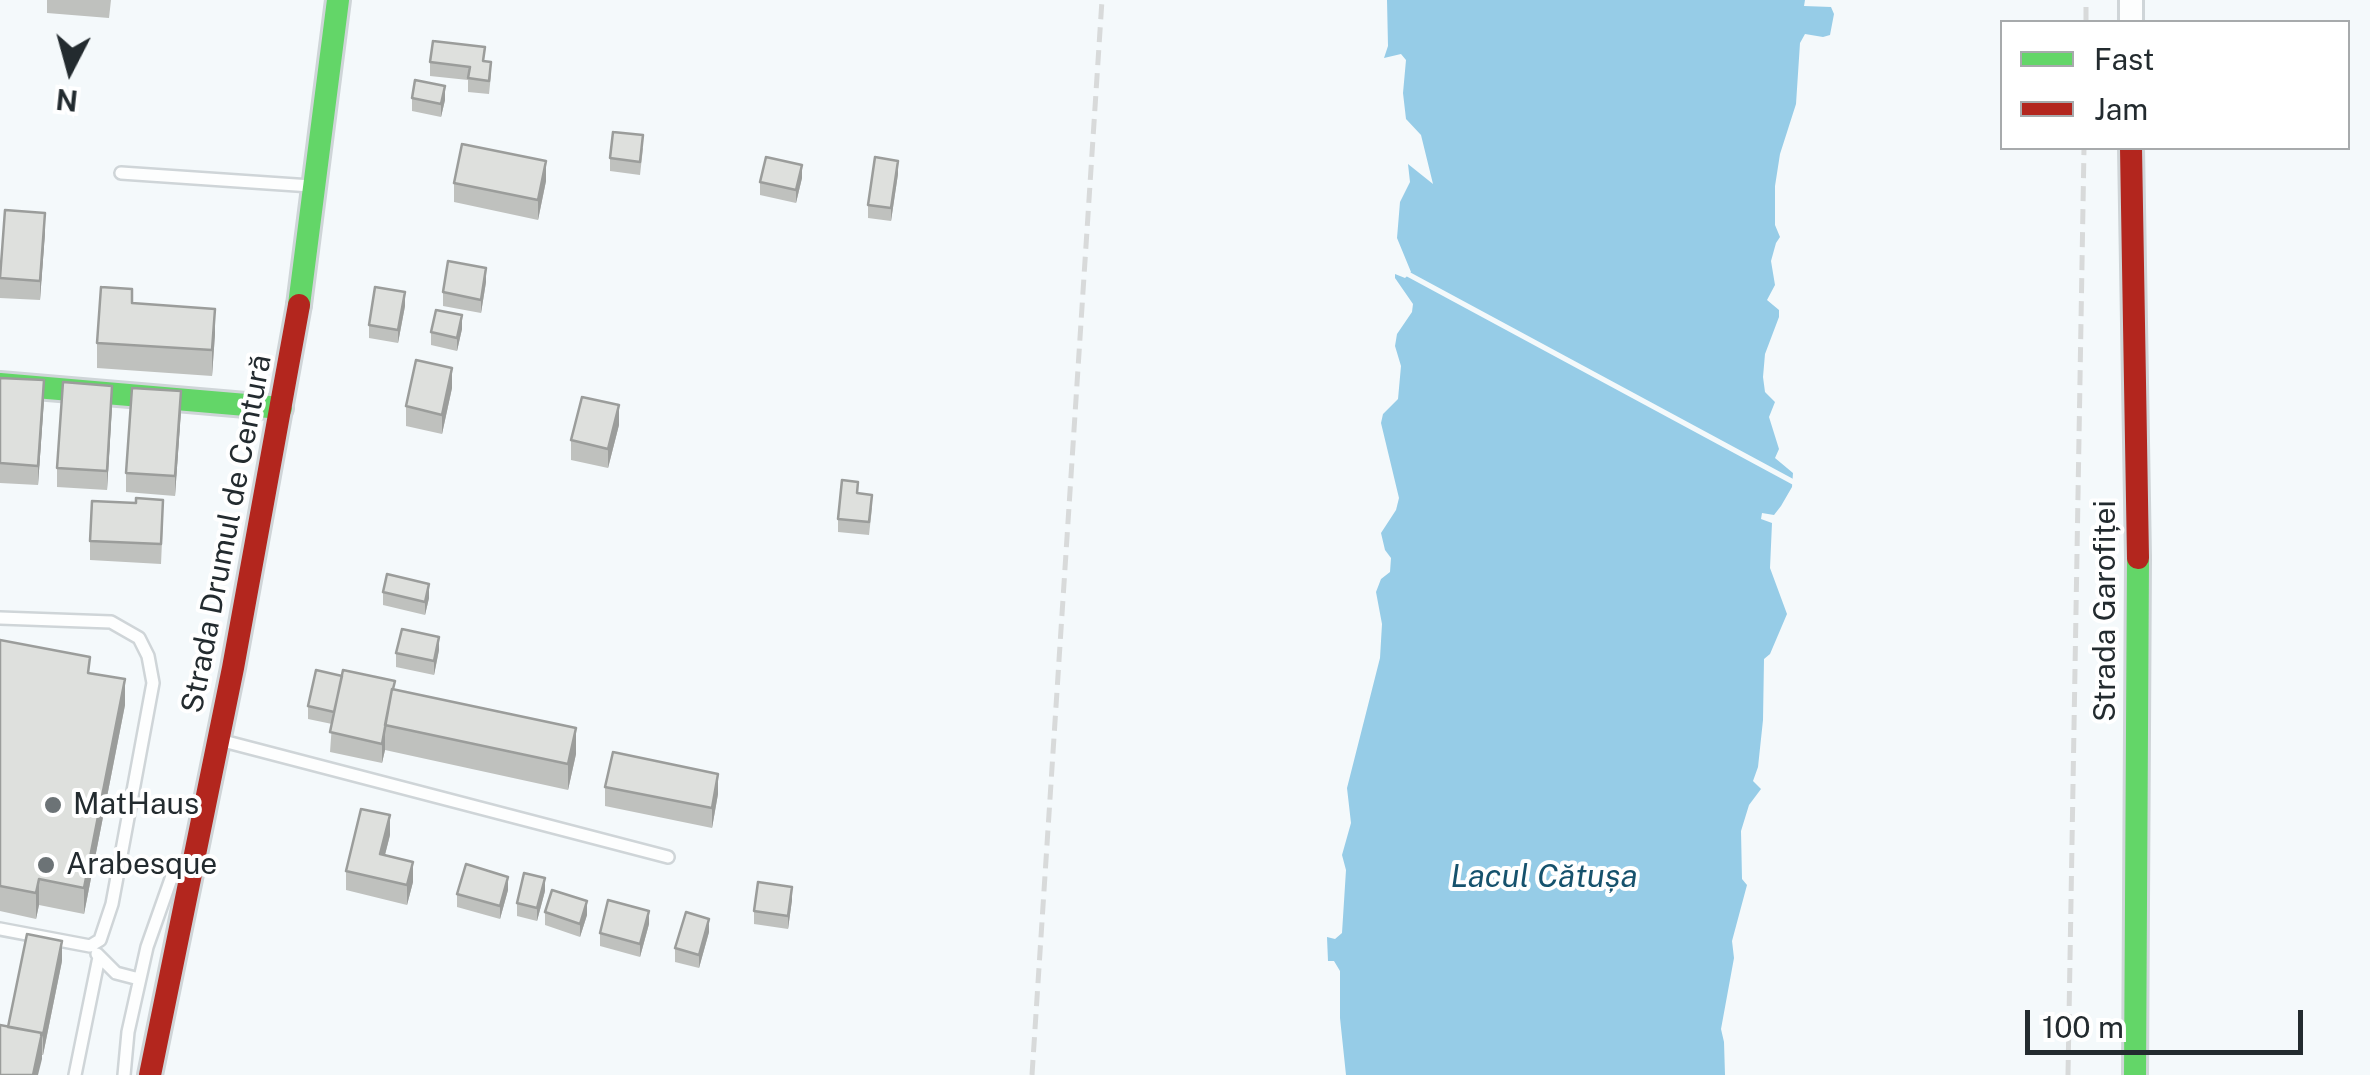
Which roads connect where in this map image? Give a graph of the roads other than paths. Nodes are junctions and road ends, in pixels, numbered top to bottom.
1 (338, 0) edge
2 (2131, 150) edge
3 (121, 173) dead end
4 (316, 186) junction
5 (0, 384) edge
6 (281, 408) junction
7 (0, 618) edge
8 (218, 740) junction
9 (202, 821) junction
10 (668, 857) dead end
11 (0, 929) edge
12 (90, 946) junction
13 (99, 957) junction
14 (139, 979) junction
15 (74, 1075) edge
16 (124, 1075) edge
17 (150, 1075) edge
18 (2135, 1075) edge

1 - 4 main road, Strada Drumul de Centură
2 - 18 main road, Strada Garofiței
3 - 4 lane
4 - 6 main road, Strada Drumul de Centură
5 - 6 main road
6 - 8 main road, Strada Drumul de Centură
7 - 12 lane
8 - 9 main road, Strada Drumul de Centură
8 - 10 lane
9 - 14 lane
9 - 17 main road, Strada Drumul de Centură
11 - 12 lane
12 - 13 lane
13 - 14 lane
13 - 15 lane
14 - 16 lane

